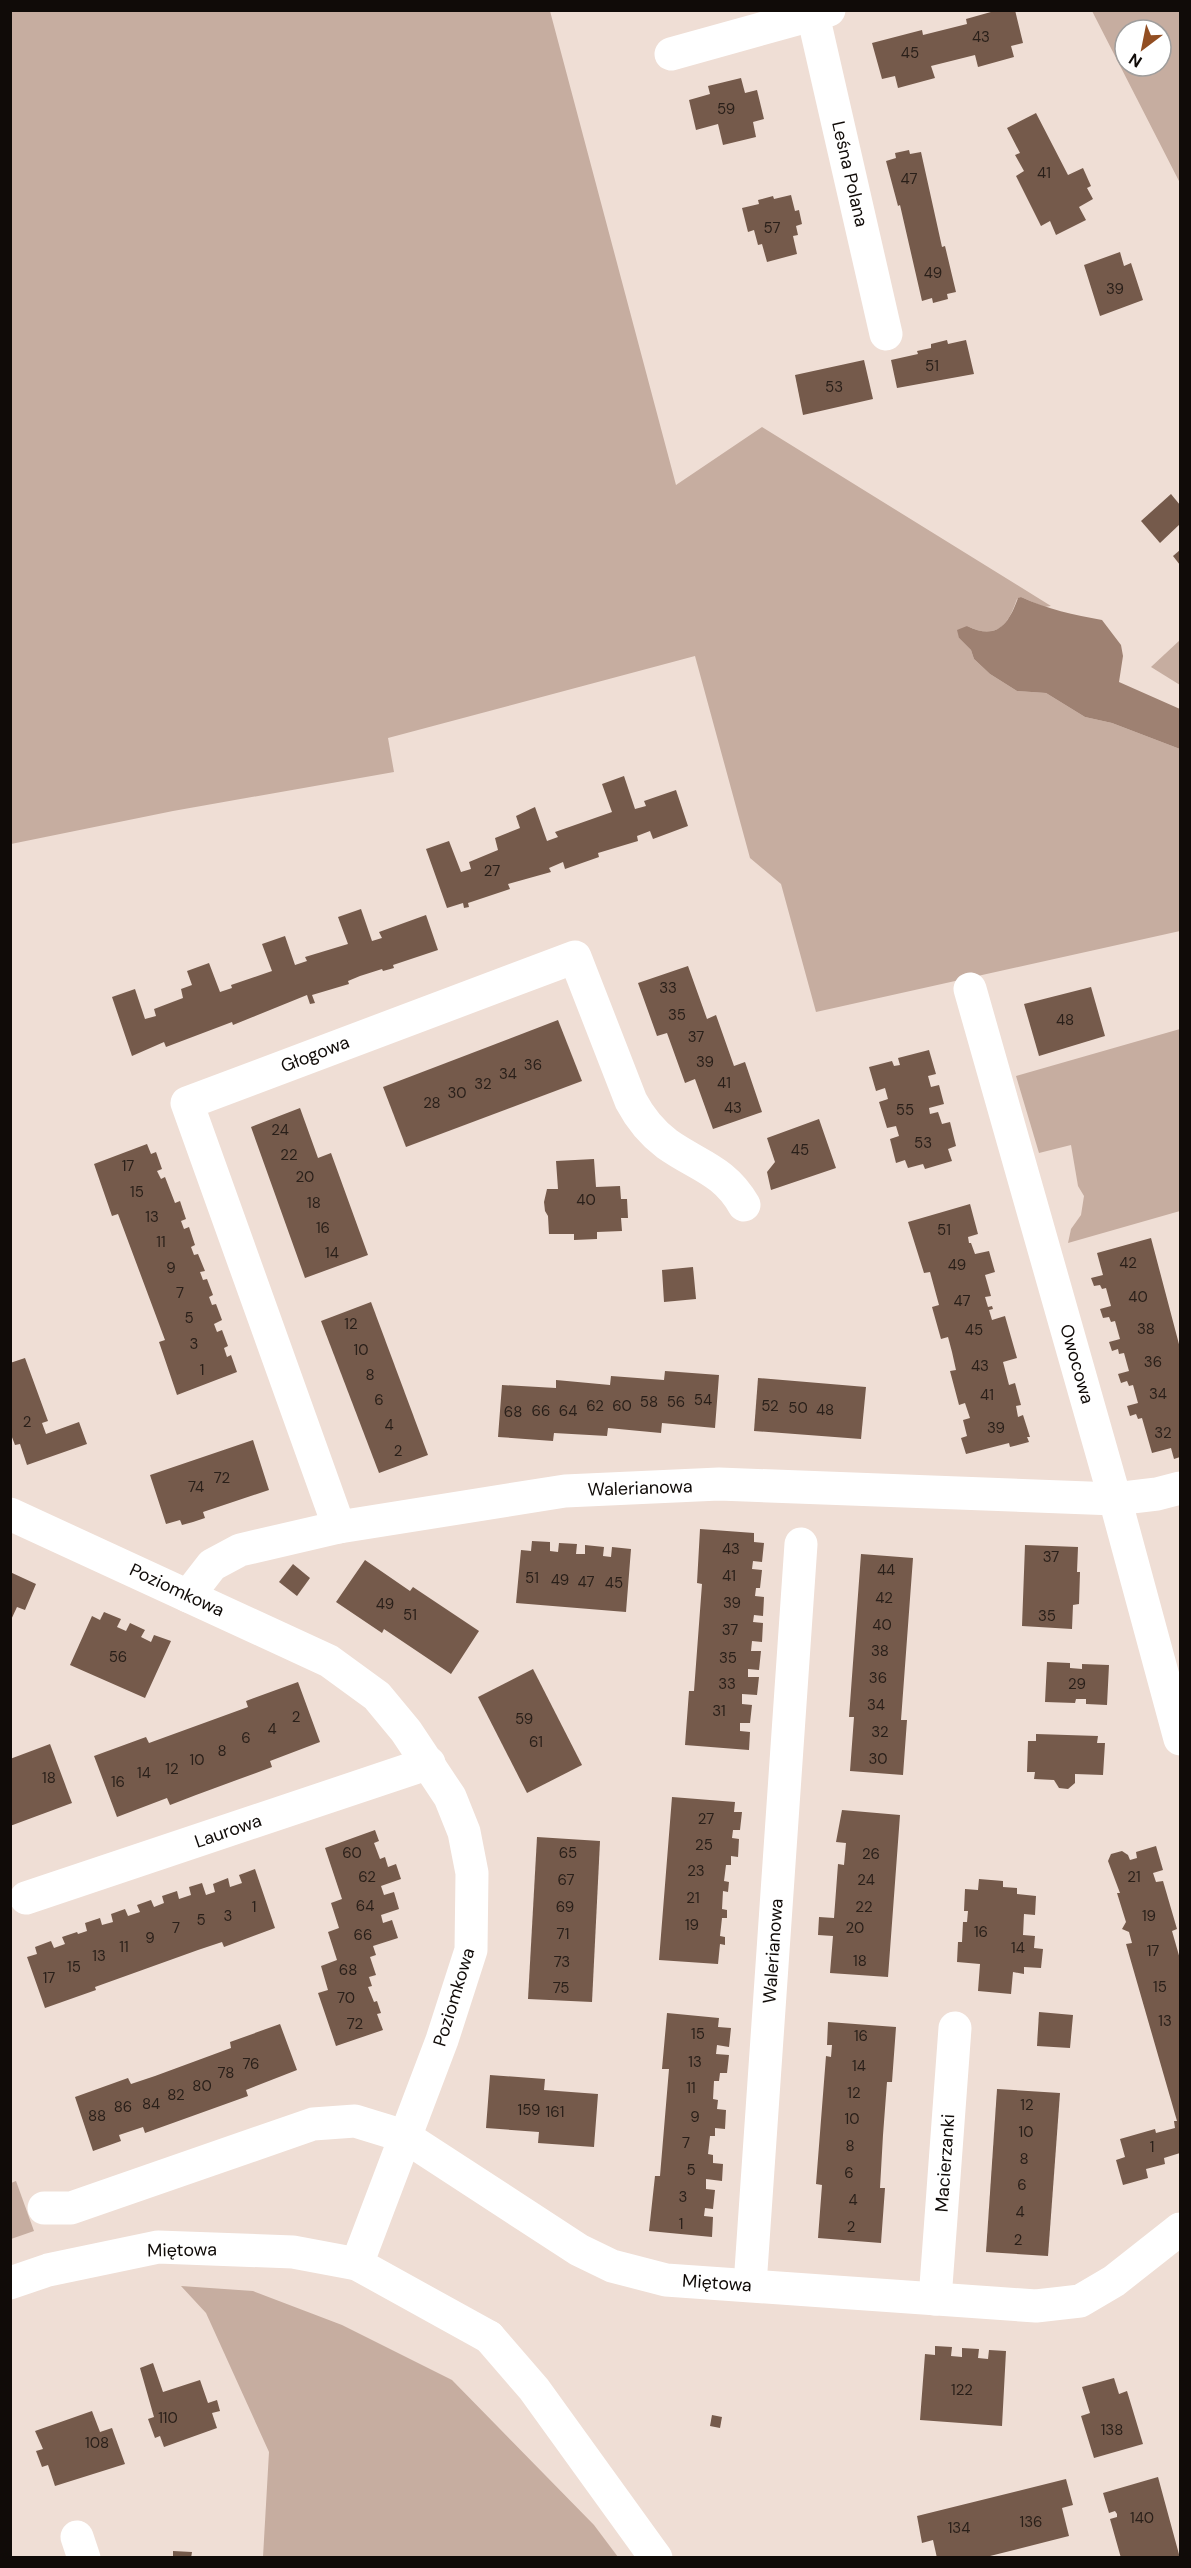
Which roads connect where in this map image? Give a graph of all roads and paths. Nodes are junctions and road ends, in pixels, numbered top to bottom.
1 (821, 13) edge
2 (671, 54) dead end
3 (886, 334) dead end
4 (970, 989) dead end
5 (744, 1205) dead end
6 (1180, 1488) edge
7 (1115, 1499) junction
8 (10, 1514) edge
9 (339, 1527) junction
10 (801, 1544) dead end
11 (189, 1596) junction
12 (1180, 1739) edge
13 (429, 1763) junction
14 (26, 1898) dead end
15 (954, 2028) dead end
16 (404, 2136) junction
17 (44, 2208) dead end
18 (1180, 2229) edge
19 (357, 2264) junction
20 (10, 2283) edge
21 (750, 2285) junction
22 (935, 2299) junction
23 (656, 2558) edge

1 - 2 street, Leśna Polana
1 - 3 street, Leśna Polana
4 - 7 street, Owocowa
5 - 9 street, Głogowa
6 - 7 street, Walerianowa
7 - 9 street, Walerianowa
7 - 12 street, Owocowa
8 - 11 street, Poziomkowa
9 - 11 street, Walerianowa
10 - 21 street, Walerianowa
11 - 13 street, Poziomkowa
13 - 14 street, Laurowa
13 - 16 street, Poziomkowa
15 - 22 street, Macierzanki
16 - 17 street
16 - 19 street
16 - 21 street, Miętowa
18 - 22 street, Miętowa
19 - 20 street, Miętowa
19 - 23 street, Miętowa
21 - 22 street, Miętowa

